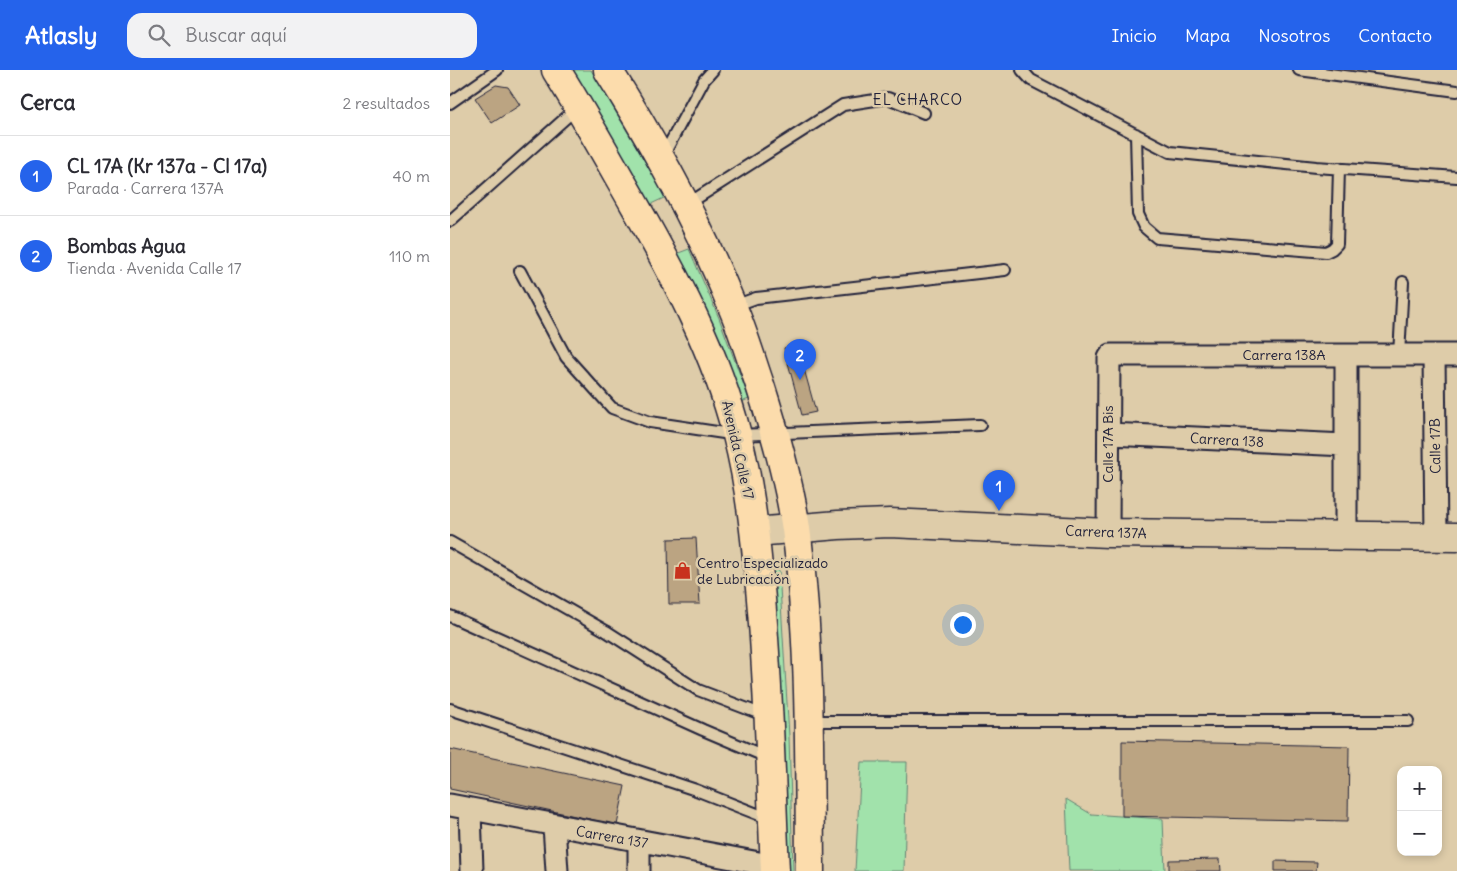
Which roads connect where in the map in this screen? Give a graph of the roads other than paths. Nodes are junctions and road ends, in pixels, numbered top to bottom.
1 (497, 70) edge
2 (556, 70) edge
3 (608, 70) edge
4 (713, 70) edge
5 (1022, 70) edge
6 (1299, 70) edge
7 (1457, 91) edge
8 (450, 103) edge
9 (579, 107) junction
10 (924, 113) dead end
11 (1136, 134) junction
12 (662, 159) junction
13 (1339, 168) junction
14 (1457, 177) edge
15 (690, 214) junction
16 (450, 221) edge
17 (656, 243) junction
18 (1005, 270) dead end
19 (520, 271) dead end
20 (1404, 282) dead end
21 (733, 306) junction
22 (1111, 355) joint
23 (1346, 355) junction
24 (1399, 355) junction
25 (1434, 355) junction
26 (1457, 355) edge
27 (980, 425) dead end
28 (776, 434) junction
29 (1109, 434) junction
30 (737, 435) junction
31 (1346, 445) junction
32 (796, 529) junction
33 (755, 532) junction
34 (1108, 533) junction
35 (1346, 536) junction
36 (1446, 536) edge
37 (450, 542) edge
38 (450, 616) edge
39 (450, 709) edge
40 (769, 718) junction
41 (809, 721) junction
42 (1408, 721) dead end
43 (771, 758) junction
44 (460, 808) edge
45 (773, 821) junction
46 (554, 826) junction
47 (639, 842) junction
48 (775, 869) edge
49 (472, 871) edge
50 (557, 871) edge
51 (639, 871) edge
52 (810, 871) edge

1 - 8 lane
2 - 9 main road, Avenida Calle 17
3 - 12 main road
4 - 12 lane
5 - 11 lane
6 - 7 lane
9 - 16 lane
9 - 17 main road, Avenida Calle 17
10 - 15 lane
11 - 13 lane
11 - 13 lane
12 - 15 main road
13 - 14 lane
15 - 17 main road
15 - 21 main road
17 - 30 main road, Avenida Calle 17
18 - 21 lane
19 - 30 lane
20 - 24 lane
21 - 28 main road
22 - 23 street, Carrera 138A
22 - 29 street, Calle 17A Bis
23 - 24 street, Carrera 138A
23 - 31 street
24 - 25 street, Carrera 138A
25 - 26 street, Carrera 138A
25 - 36 street, Calle 17B
27 - 28 lane
28 - 30 lane
28 - 32 main road
29 - 31 street, Carrera 138
29 - 34 street, Calle 17A Bis
30 - 33 main road, Avenida Calle 17
31 - 35 street
32 - 33 street, Carrera 137A
32 - 34 street, Carrera 137A
32 - 41 main road
33 - 40 main road, Avenida Calle 17
34 - 35 street, Carrera 137A
35 - 36 street, Carrera 137A
37 - 40 lane
38 - 43 lane
39 - 45 lane
40 - 43 main road, Avenida Calle 17
41 - 42 lane
41 - 52 main road
43 - 45 main road, Avenida Calle 17
44 - 46 street, Carrera 137
44 - 49 street
45 - 48 main road, Avenida Calle 17
46 - 47 street, Carrera 137
46 - 50 street
47 - 48 street, Carrera 137
47 - 51 street

